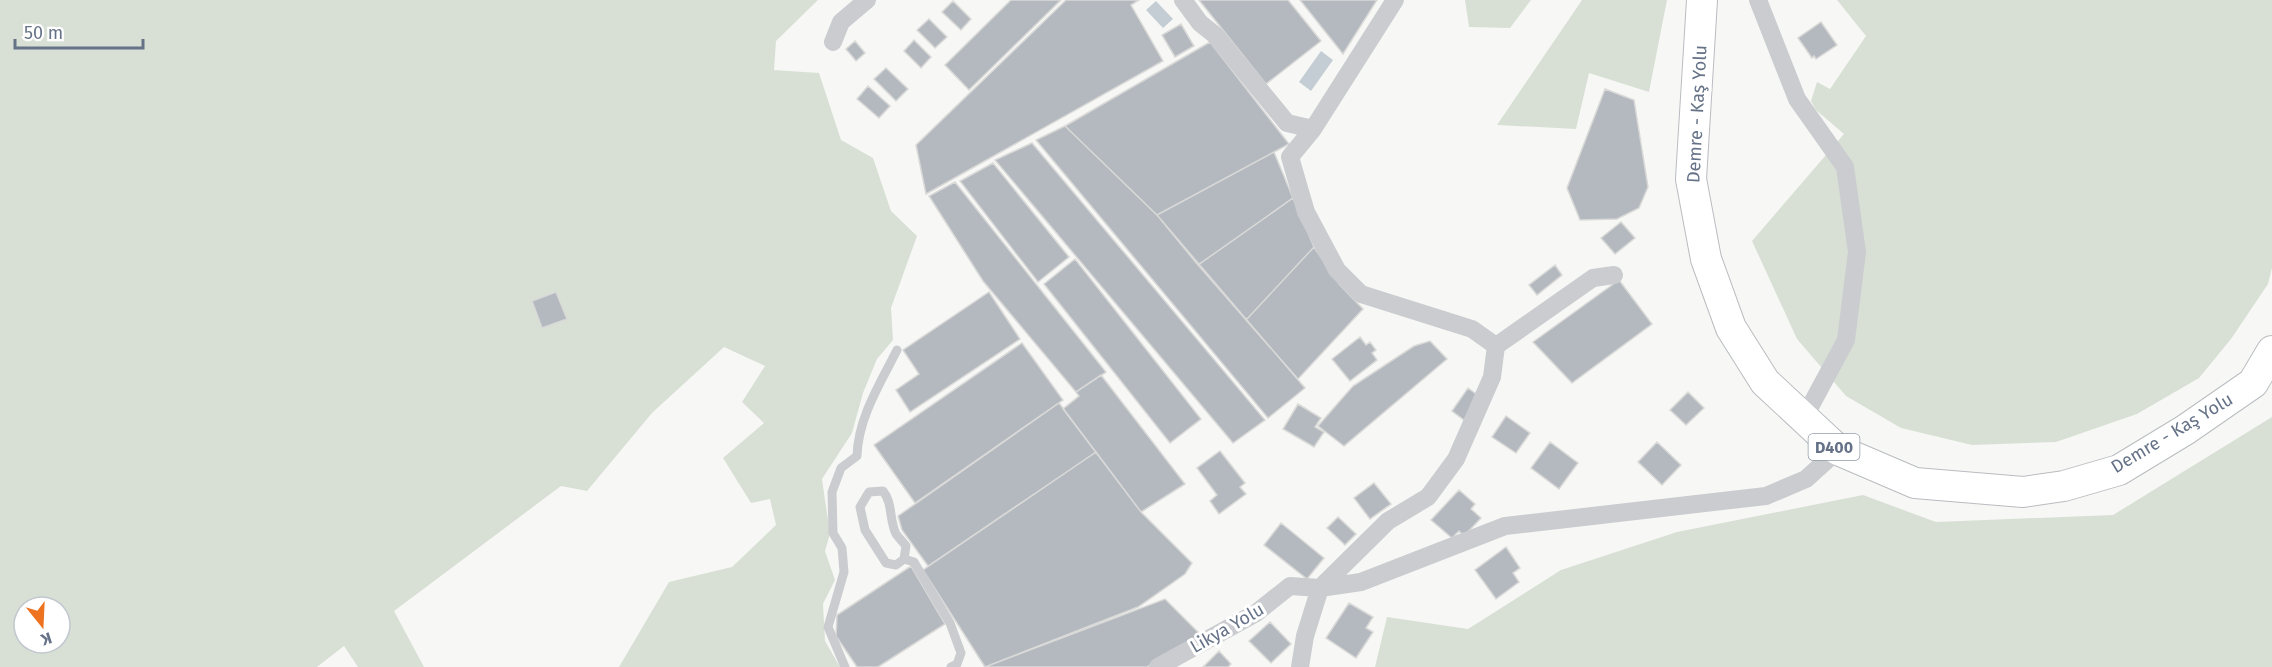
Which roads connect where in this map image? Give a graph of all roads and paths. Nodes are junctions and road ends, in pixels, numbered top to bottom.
1 (867, 0) edge
2 (1183, 0) edge
3 (1395, 0) edge
4 (1702, 0) edge
5 (1758, 0) edge
6 (832, 42) dead end
7 (1313, 129) junction
8 (1614, 275) dead end
9 (1496, 346) junction
10 (897, 350) dead end
11 (2272, 351) edge
12 (1804, 418) junction
13 (1838, 450) junction
14 (904, 559) junction
15 (1320, 588) junction
16 (845, 667) edge
17 (951, 667) edge
18 (1158, 667) edge
19 (1300, 667) edge

1 - 6 street
2 - 7 street
3 - 7 street
4 - 12 highway, Demre - Kaş Yolu / D400
5 - 12 street
7 - 9 street
8 - 9 street
9 - 15 street
10 - 16 lane
11 - 13 highway, Demre - Kaş Yolu / D400
12 - 13 highway, Demre - Kaş Yolu / D400
13 - 15 street, Likya Yolu
14 - 14 lane
14 - 17 lane
15 - 18 street, Likya Yolu
15 - 19 street

